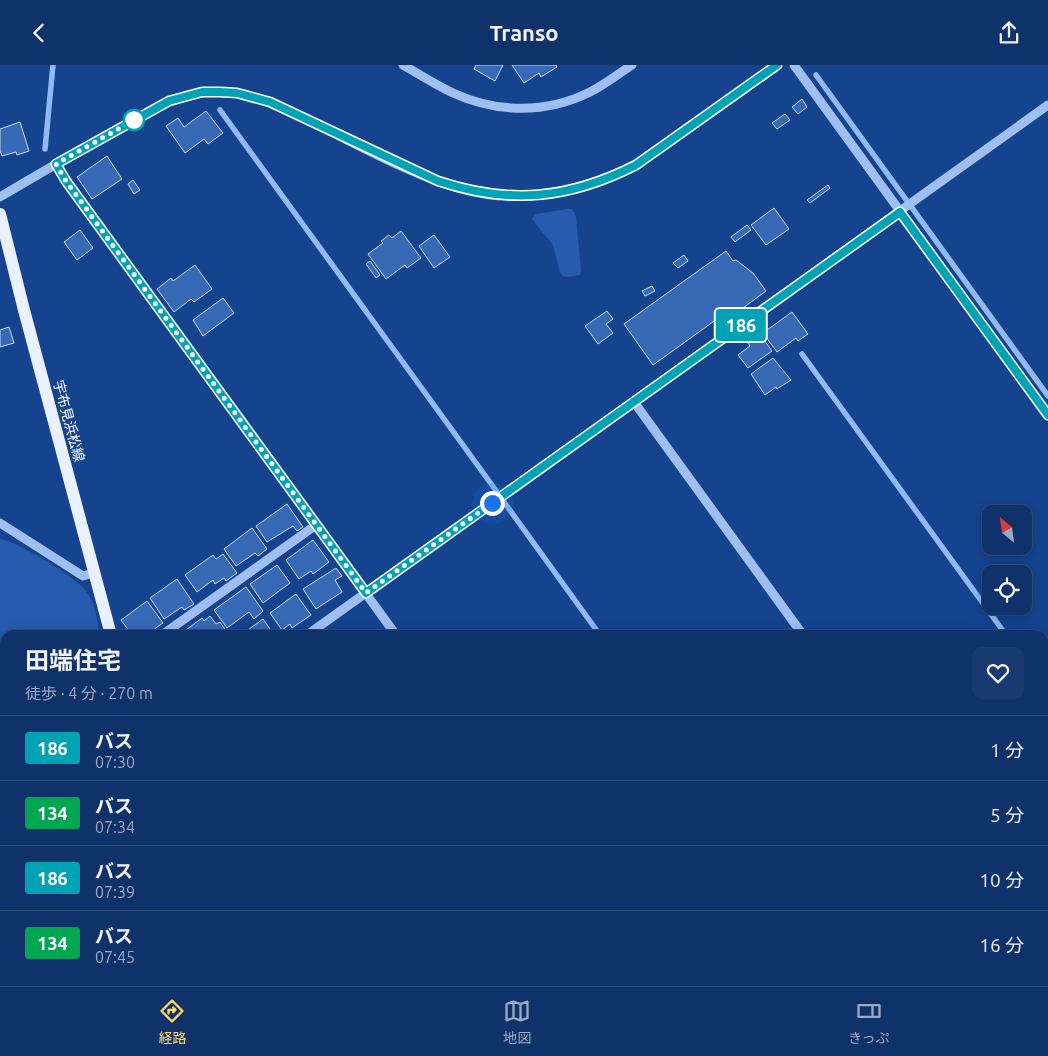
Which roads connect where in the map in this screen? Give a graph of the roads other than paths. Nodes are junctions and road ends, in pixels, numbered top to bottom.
1 (403, 65) edge
2 (632, 65) edge
3 (777, 65) edge
4 (794, 65) edge
5 (1048, 105) edge
6 (56, 164) junction
7 (0, 197) edge
8 (906, 207) junction
9 (0, 214) edge
10 (634, 402) junction
11 (1048, 415) edge
12 (0, 523) edge
13 (316, 525) junction
14 (94, 573) junction
15 (366, 593) junction
16 (110, 630) edge
17 (169, 630) edge
18 (314, 630) edge
19 (392, 630) edge
20 (799, 630) edge

1 - 2 street
3 - 6 street
4 - 8 street
5 - 8 street
6 - 7 street
6 - 13 street
8 - 10 street
8 - 11 street
9 - 14 main road, 宇布見浜松線
10 - 15 street
10 - 20 street
12 - 14 street
13 - 15 street
13 - 17 street
14 - 16 main road, 宇布見浜松線
15 - 18 street
15 - 19 street

